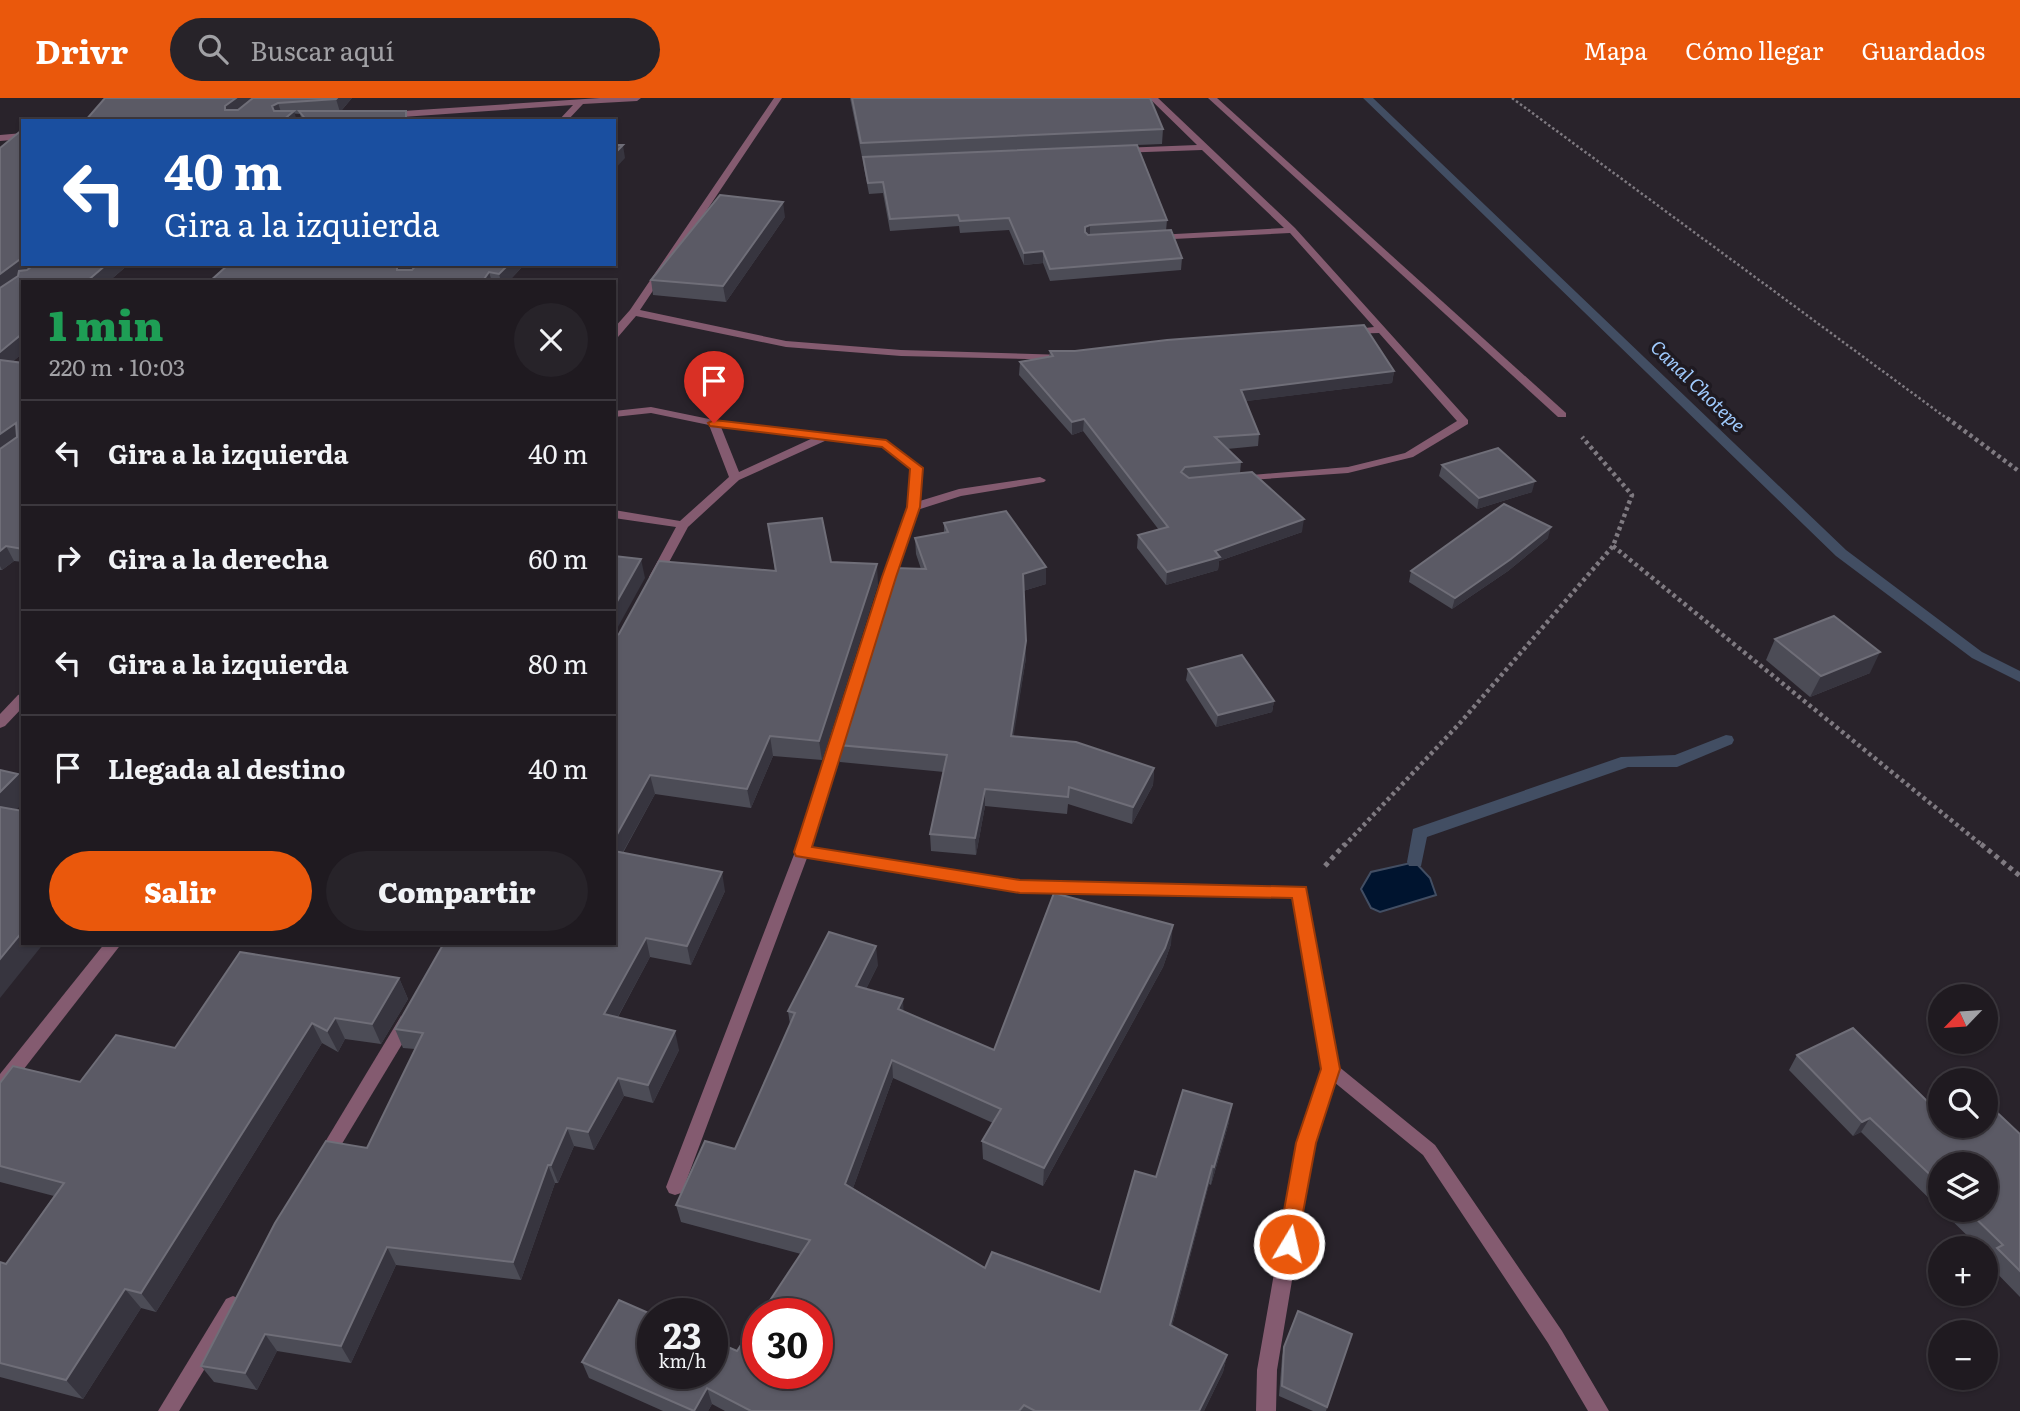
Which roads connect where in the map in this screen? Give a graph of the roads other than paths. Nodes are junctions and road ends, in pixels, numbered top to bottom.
1 (637, 98) edge
2 (778, 98) edge
3 (1153, 98) edge
4 (1212, 98) edge
5 (545, 101) edge
6 (580, 102) junction
7 (412, 113) junction
8 (373, 116) edge
9 (406, 119) edge
10 (564, 119) edge
11 (20, 136) edge
12 (0, 138) edge
13 (1204, 147) junction
14 (0, 148) edge
15 (1107, 152) edge
16 (1292, 230) junction
17 (1144, 239) edge
18 (634, 312) junction
19 (1381, 330) junction
20 (616, 333) edge
21 (1340, 333) edge
22 (1074, 358) edge
23 (616, 414) edge
24 (1562, 415) road end
25 (714, 423) junction
26 (825, 437) junction
27 (735, 478) junction
28 (1040, 480) dead end
29 (1228, 480) edge
30 (914, 507) junction
31 (616, 514) edge
32 (683, 525) junction
33 (646, 594) edge
34 (21, 700) edge
35 (0, 723) edge
36 (802, 852) junction
37 (112, 945) edge
38 (418, 1003) edge
39 (1330, 1069) junction
40 (0, 1087) edge
41 (319, 1167) edge
42 (675, 1187) dead end
43 (240, 1295) edge
44 (168, 1411) edge
45 (1266, 1411) edge
46 (1599, 1411) edge

1 - 6 street
2 - 18 street
3 - 13 street
4 - 24 street
5 - 6 street
5 - 7 street
6 - 10 street
7 - 8 street
7 - 9 street
11 - 12 street
11 - 14 street
13 - 15 street
13 - 16 street
16 - 17 street
16 - 19 street
18 - 20 street
18 - 22 street
19 - 21 street
19 - 29 street
23 - 25 street
25 - 26 street
25 - 27 street
26 - 27 street
26 - 30 street
27 - 32 street
28 - 30 street
30 - 36 street
31 - 32 street
32 - 33 street
34 - 35 street
36 - 39 street
36 - 42 street
37 - 40 street
38 - 41 street
39 - 45 street
39 - 46 street
43 - 44 street

